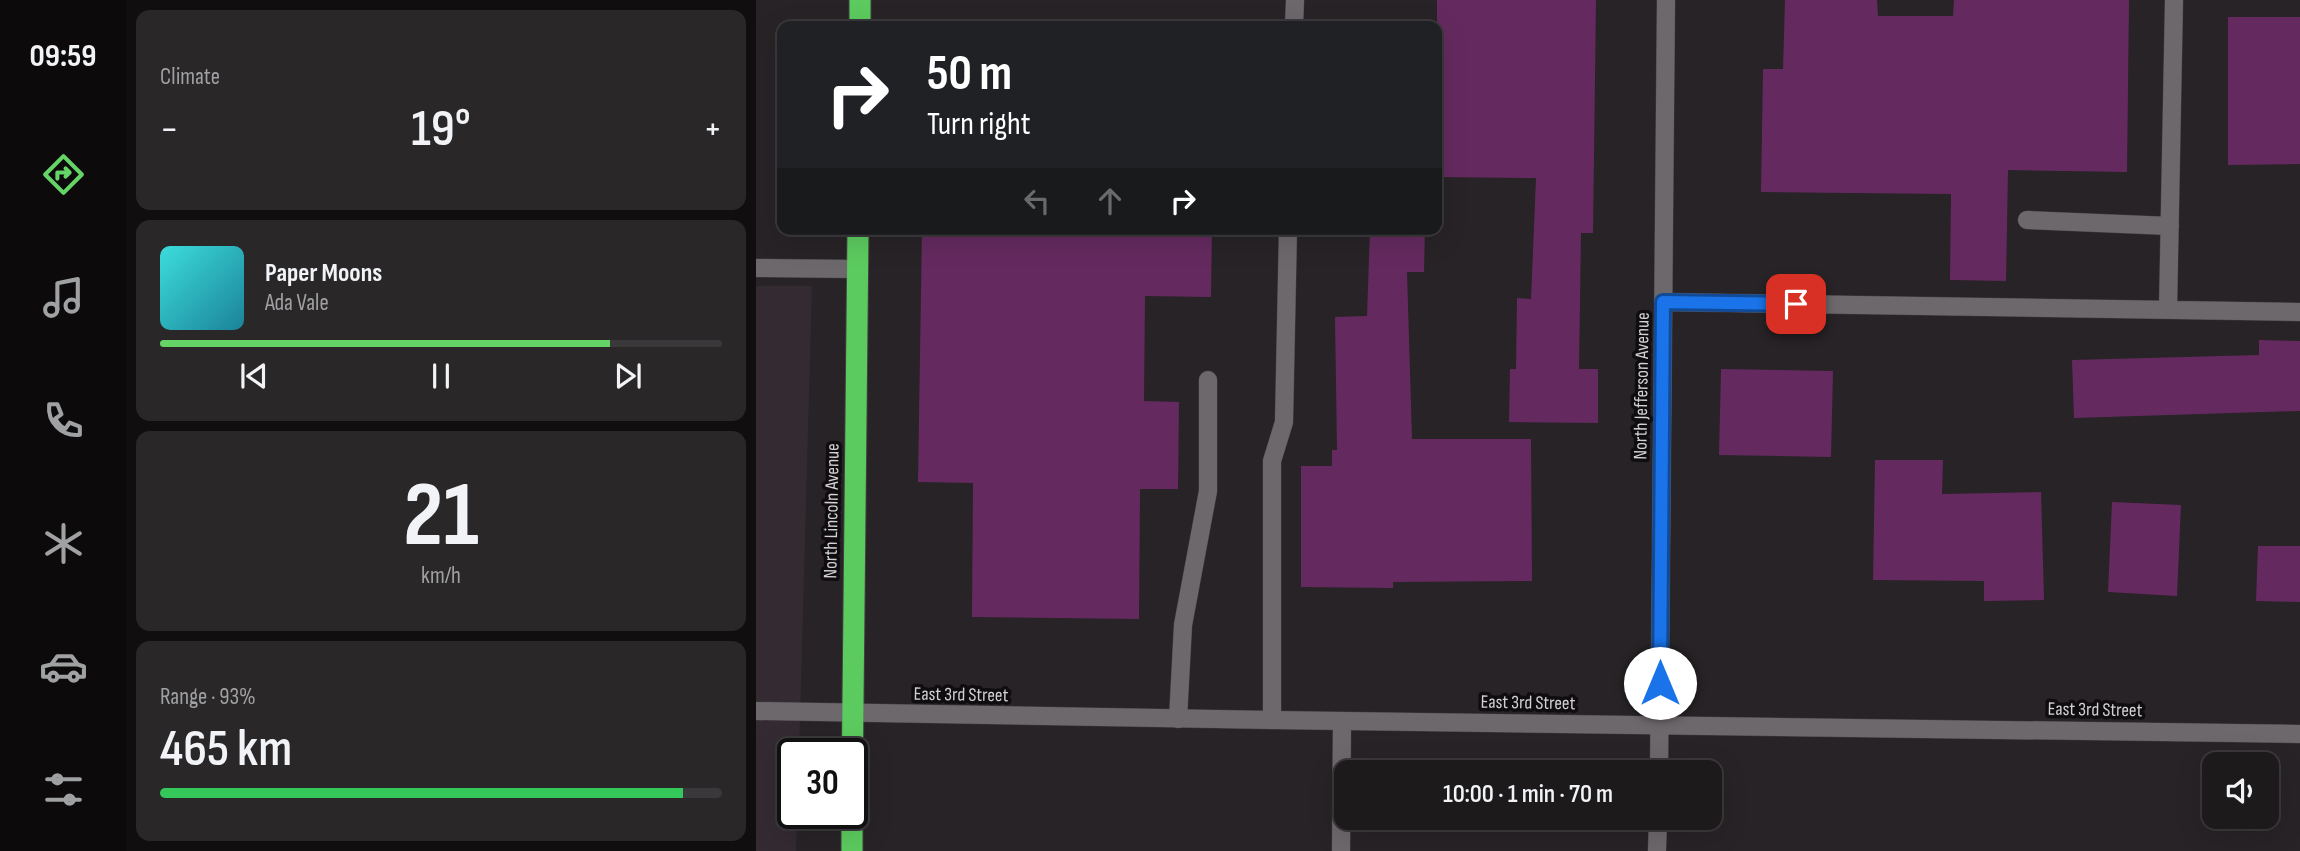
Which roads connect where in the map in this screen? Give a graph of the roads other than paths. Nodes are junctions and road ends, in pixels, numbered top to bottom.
1 (860, 0) edge
2 (1294, 0) edge
3 (1666, 0) edge
4 (2174, 0) edge
5 (860, 21) edge
6 (1294, 21) edge
7 (2027, 220) dead end
8 (2169, 226) junction
9 (858, 235) edge
10 (1289, 235) edge
11 (756, 268) edge
12 (858, 270) junction
13 (1663, 302) junction
14 (2168, 310) junction
15 (2300, 312) edge
16 (1208, 380) dead end
17 (756, 711) edge
18 (853, 714) junction
19 (1178, 719) junction
20 (1272, 720) junction
21 (1342, 721) junction
22 (1660, 726) junction
23 (2300, 734) edge
24 (853, 738) edge
25 (1659, 760) edge
26 (852, 829) edge
27 (1658, 830) edge
28 (852, 851) edge
29 (1341, 851) edge
30 (1657, 851) edge

1 - 5 highway
2 - 6 street
3 - 13 street, North Jefferson Avenue
4 - 8 street
7 - 8 street
8 - 14 street
9 - 12 highway, North Lincoln Avenue
10 - 20 street
11 - 12 street
12 - 18 highway, North Lincoln Avenue
13 - 14 street
13 - 22 street, North Jefferson Avenue
14 - 15 street
16 - 19 street
17 - 18 street, East 3rd Street
18 - 19 street, East 3rd Street
18 - 24 highway, North Lincoln Avenue
19 - 20 street, East 3rd Street
20 - 21 street, East 3rd Street
21 - 22 street, East 3rd Street
21 - 29 street
22 - 23 street, East 3rd Street
22 - 25 street, North Jefferson Avenue
26 - 28 highway
27 - 30 street

